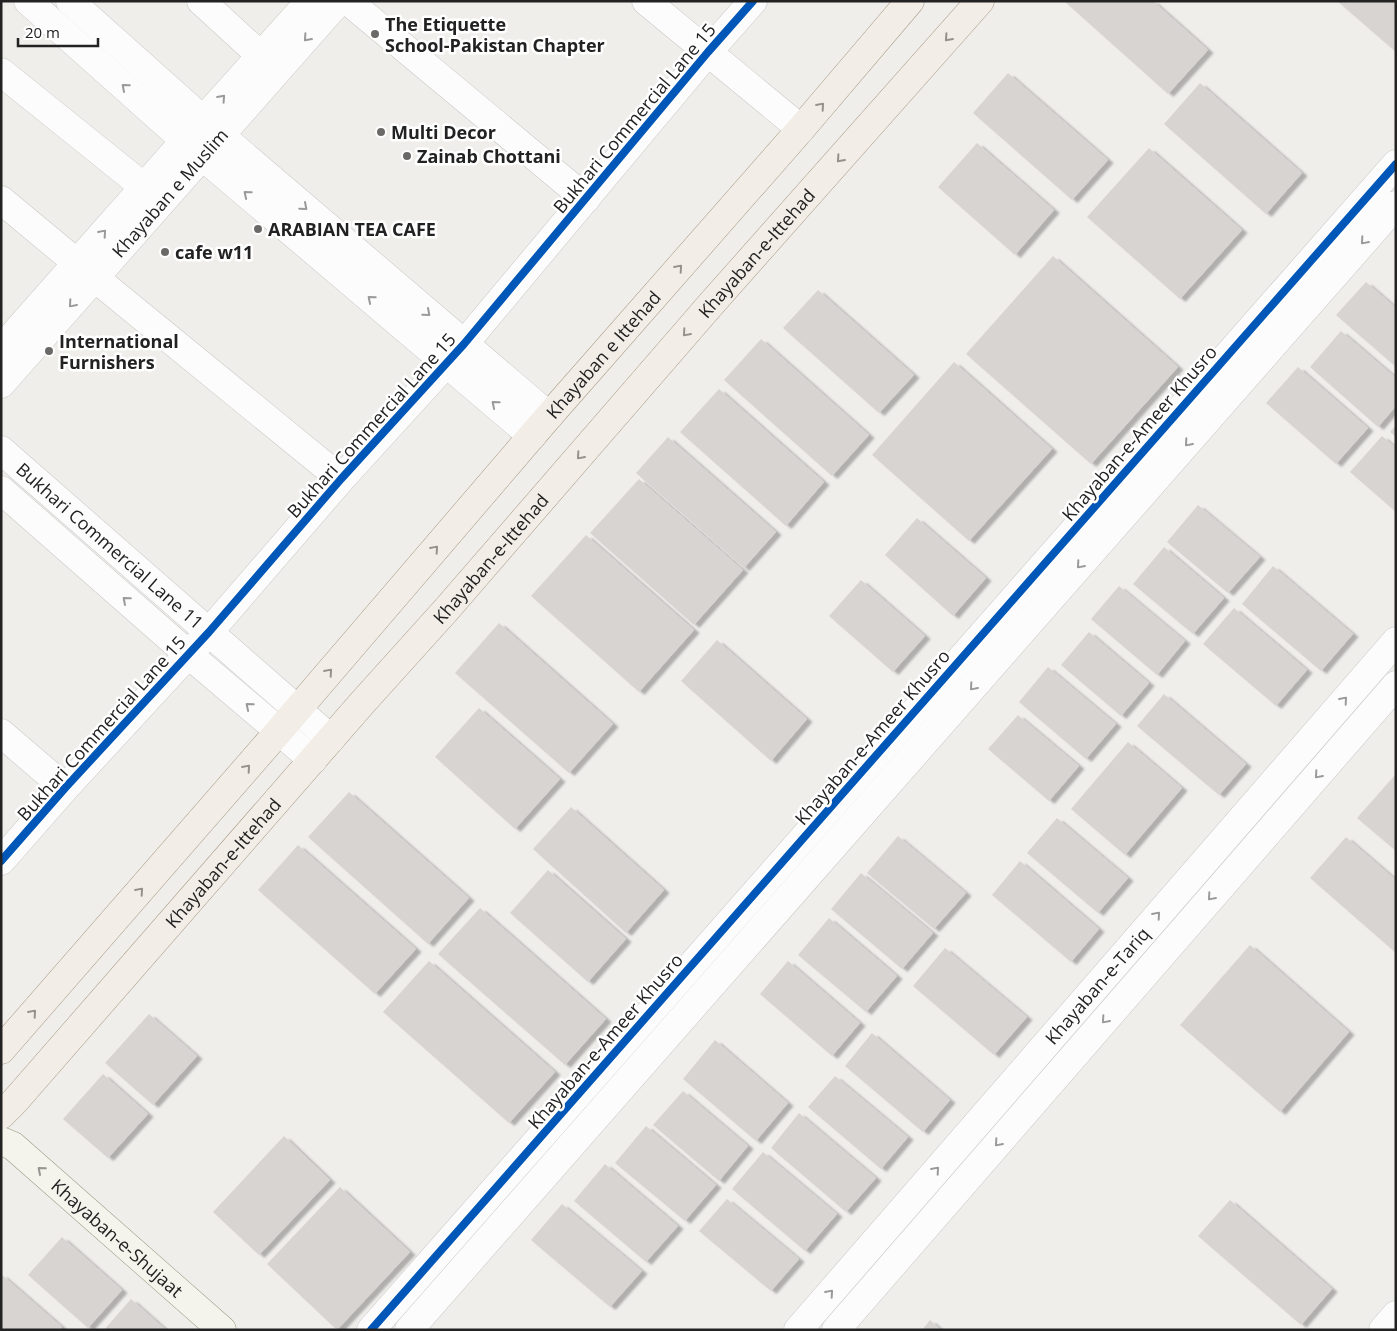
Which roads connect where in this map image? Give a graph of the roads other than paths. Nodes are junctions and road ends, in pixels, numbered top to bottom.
1 (28, 1) edge
2 (70, 1) edge
3 (201, 1) edge
4 (310, 1) edge
5 (339, 1) edge
6 (348, 1) edge
7 (646, 1) edge
8 (753, 1) edge
9 (910, 1) edge
10 (980, 1) edge
11 (708, 52) junction
12 (261, 56) junction
13 (1, 72) edge
14 (212, 127) junction
15 (801, 129) junction
16 (194, 148) junction
17 (1396, 164) edge
18 (144, 187) junction
19 (586, 199) junction
20 (1, 200) edge
21 (1396, 205) edge
22 (86, 270) junction
23 (4, 340) edge
24 (455, 353) junction
25 (1227, 356) junction
26 (1250, 372) junction
27 (1, 384) edge
28 (1186, 402) junction
29 (1208, 419) junction
30 (541, 426) junction
31 (1, 450) edge
32 (341, 479) junction
33 (1, 490) edge
34 (209, 632) junction
35 (1396, 640) edge
36 (188, 654) junction
37 (1396, 685) edge
38 (298, 710) junction
39 (1320, 727) junction
40 (279, 731) junction
41 (1, 733) edge
42 (331, 739) junction
43 (1343, 746) junction
44 (313, 760) junction
45 (65, 788) junction
46 (1263, 794) junction
47 (1290, 807) junction
48 (1, 861) edge
49 (1, 1050) edge
50 (6, 1107) edge
51 (7, 1143) edge
52 (1396, 1315) edge
53 (222, 1330) edge
54 (371, 1330) edge
55 (409, 1330) edge
56 (798, 1330) edge
57 (836, 1330) edge
58 (1383, 1330) edge

16 -> 1 street
2 - 14 street
3 - 12 street
4 - 12 street, Khayaban e Muslim
5 -> 14 street, Khayaban e Muslim
6 - 19 street
7 - 11 street
8 - 11 street, Bukhari Commercial Lane 15
15 -> 9 main road, Khayaban e Ittehad
10 -> 42 main road, Khayaban-e-Ittehad
11 - 15 street
11 - 19 street, Bukhari Commercial Lane 15
14 -> 12 street, Khayaban e Muslim
13 - 18 street
14 - 16 street, Khayaban e Muslim
14 -> 24 street
30 -> 15 main road, Khayaban e Ittehad
16 - 18 street, Khayaban e Muslim
16 - 22 street, Khayaban e Muslim
24 -> 16 street
17 - 25 street, Khayaban-e-Ameer Khusro
22 -> 18 street, Khayaban e Muslim
19 - 24 street, Bukhari Commercial Lane 15
20 - 22 street
21 -> 26 street
22 - 23 street, Khayaban e Muslim
22 -> 27 street, Khayaban e Muslim
22 - 32 street
24 - 30 street
24 - 32 street, Bukhari Commercial Lane 15
25 - 26 street
25 - 28 street, Khayaban-e-Ameer Khusro
26 - 29 street
28 - 29 street
28 - 54 street, Khayaban-e-Ameer Khusro
29 -> 55 street
38 -> 30 main road, Khayaban e Ittehad
31 - 34 street, Bukhari Commercial Lane 11
32 - 34 street, Bukhari Commercial Lane 15
36 -> 33 street, Bukhari Commercial Lane 11
34 - 36 street, Bukhari Commercial Lane 15
34 - 38 street, Bukhari Commercial Lane 11
39 -> 35 street, Khayaban-e-Tariq
40 -> 36 street, Bukhari Commercial Lane 11
36 - 45 street, Bukhari Commercial Lane 15
37 - 43 street, Khayaban-e-Tariq
38 - 40 main road
38 - 42 street, Bukhari Commercial Lane 11
39 - 43 street
39 - 46 street, Khayaban-e-Tariq
40 - 44 street, Bukhari Commercial Lane 11
49 -> 40 main road
41 - 45 street
42 - 44 main road, Khayaban-e-Ittehad
43 -> 47 street, Khayaban-e-Tariq
44 - 50 main road, Khayaban-e-Ittehad
45 - 48 street, Bukhari Commercial Lane 15
46 - 47 street
56 -> 46 street, Khayaban-e-Tariq
47 -> 57 street, Khayaban-e-Tariq
50 - 51 main road, Khayaban-e-Shujaat
53 -> 51 main road, Khayaban-e-Shujaat
52 - 58 street

